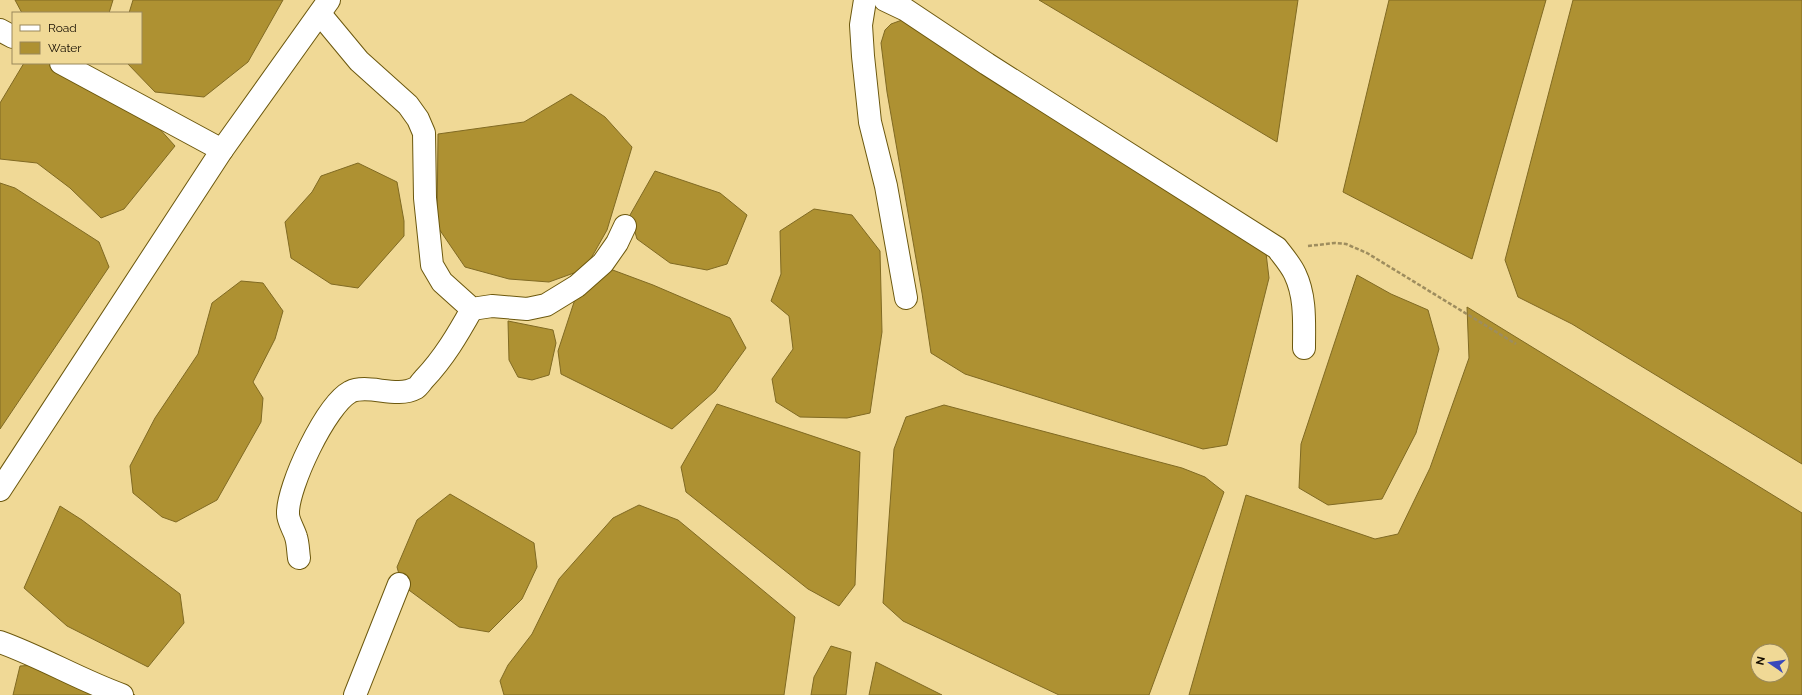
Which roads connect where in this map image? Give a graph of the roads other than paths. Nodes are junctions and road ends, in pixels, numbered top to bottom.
1 (865, 0) edge
2 (885, 0) edge
3 (324, 7) edge
4 (0, 30) edge
5 (12, 36) edge
6 (63, 64) edge
7 (222, 150) junction
8 (625, 226) dead end
9 (906, 298) dead end
10 (472, 309) junction
11 (1304, 348) dead end
12 (0, 490) edge
13 (298, 558) dead end
14 (399, 584) dead end
15 (0, 642) edge
16 (122, 695) edge
17 (355, 695) edge

1 - 9 street
2 - 11 street
3 - 7 street
3 - 10 street
4 - 5 street
6 - 7 street
7 - 12 street
8 - 10 street
10 - 13 street
14 - 17 street
15 - 16 street

